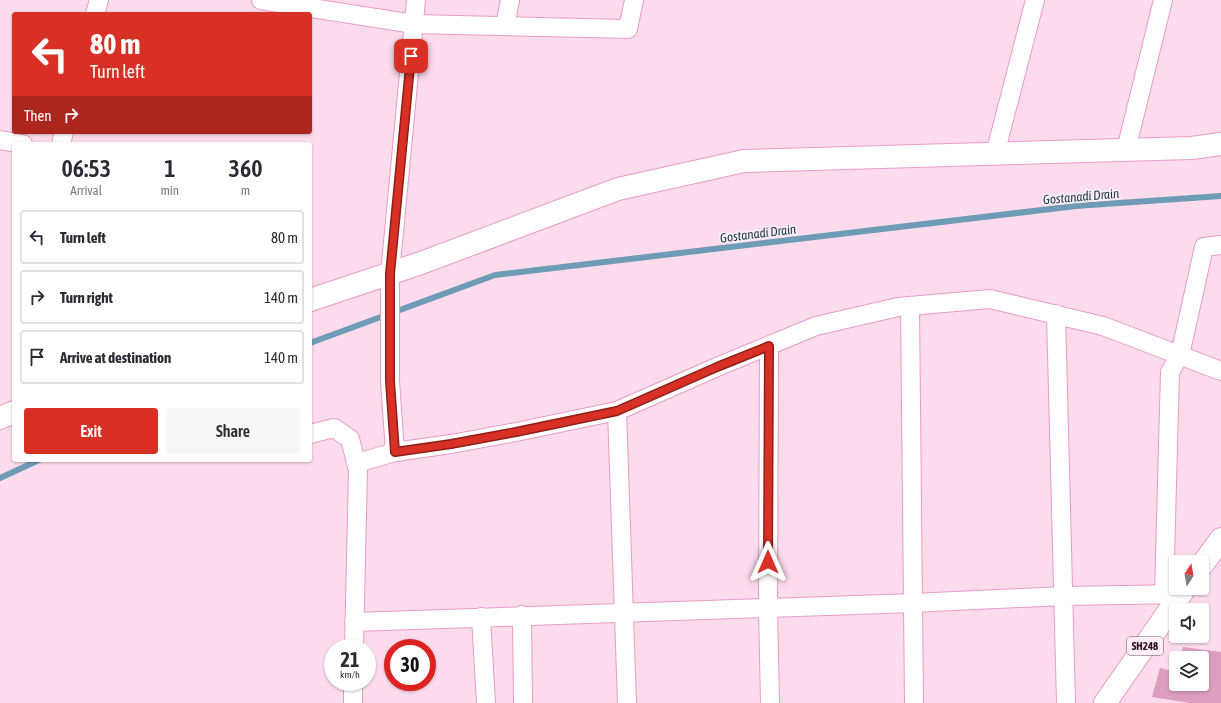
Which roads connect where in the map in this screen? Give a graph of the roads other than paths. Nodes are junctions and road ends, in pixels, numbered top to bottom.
1 (99, 0) edge
2 (261, 0) edge
3 (416, 0) edge
4 (510, 0) edge
5 (634, 0) edge
6 (1035, 0) edge
7 (1163, 0) edge
8 (96, 12) edge
9 (414, 24) junction
10 (505, 26) junction
11 (0, 140) edge
12 (12, 142) edge
13 (1221, 144) edge
14 (1126, 150) junction
15 (995, 154) junction
16 (1221, 245) edge
17 (390, 274) junction
18 (312, 299) edge
19 (910, 306) junction
20 (1056, 314) junction
21 (769, 346) junction
22 (1180, 355) junction
23 (1221, 371) edge
24 (617, 411) junction
25 (12, 413) edge
26 (0, 418) edge
27 (312, 434) edge
28 (395, 452) junction
29 (357, 463) junction
30 (1221, 539) edge
31 (1175, 555) edge
32 (1209, 555) edge
33 (1169, 592) edge
34 (1174, 595) edge
35 (1063, 596) junction
36 (913, 603) junction
37 (768, 608) junction
38 (624, 612) junction
39 (522, 615) junction
40 (481, 617) junction
41 (354, 622) junction
42 (354, 639) edge
43 (353, 691) edge
44 (1112, 701) edge
45 (353, 703) edge
46 (486, 703) edge
47 (523, 703) edge
48 (627, 703) edge
49 (770, 703) edge
50 (914, 703) edge
51 (1066, 703) edge

1 - 8 street
2 - 9 street
3 - 9 street
4 - 10 street
5 - 10 street
6 - 15 street
7 - 14 street
9 - 10 street
9 - 17 street
11 - 12 street
13 - 14 street
14 - 15 street
15 - 17 street
16 - 22 street
17 - 18 street
17 - 28 street
19 - 20 street
19 - 21 street
19 - 36 street
20 - 22 street
20 - 35 street
21 - 24 street
21 - 37 street
22 - 23 street
22 - 31 street
24 - 28 street
24 - 38 street
25 - 26 street
27 - 29 street
28 - 29 street
29 - 41 street
30 - 32 street
33 - 35 street
34 - 44 street, SH248
35 - 36 street
35 - 51 street
36 - 37 street
36 - 50 street
37 - 38 street
37 - 49 street
38 - 39 street
38 - 48 street
39 - 40 street
39 - 47 street
40 - 41 street
40 - 46 street
41 - 42 street
43 - 45 street

